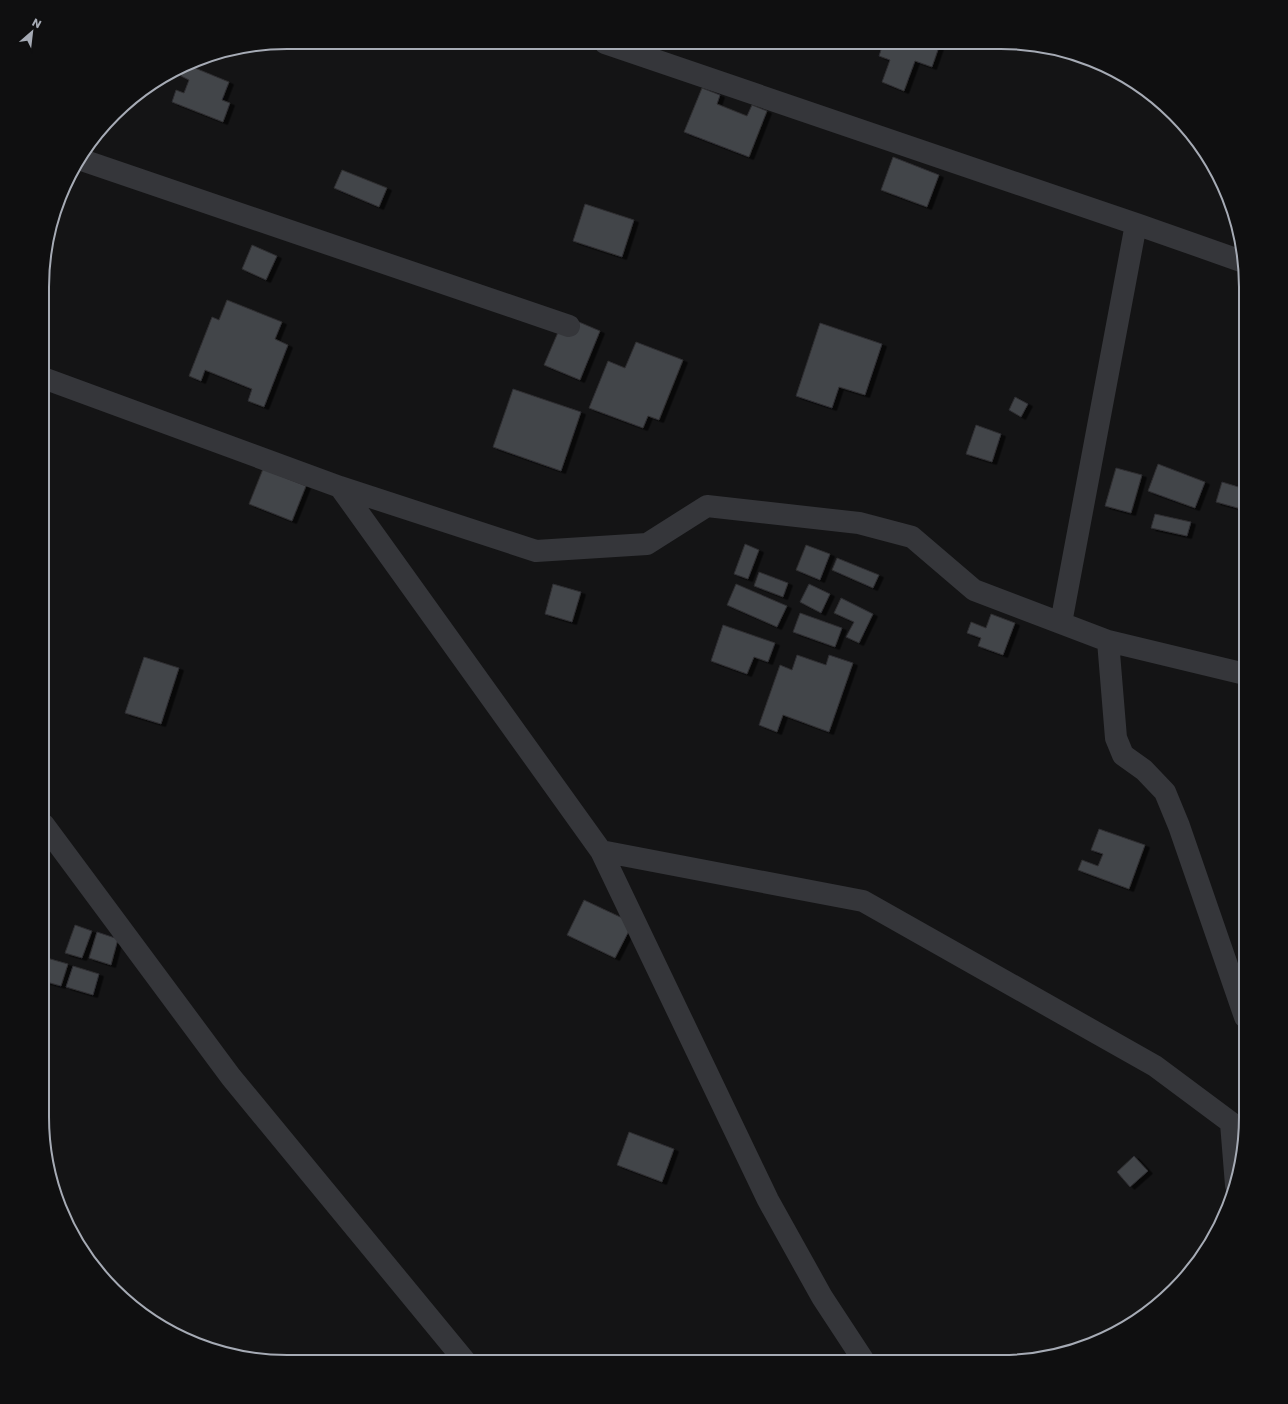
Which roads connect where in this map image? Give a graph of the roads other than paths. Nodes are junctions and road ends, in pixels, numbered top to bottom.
1 (623, 49) edge
2 (85, 161) edge
3 (1136, 224) junction
4 (1237, 260) edge
5 (569, 326) dead end
6 (49, 380) edge
7 (340, 487) junction
8 (1062, 622) junction
9 (1108, 641) junction
10 (1239, 672) edge
11 (49, 832) edge
12 (601, 851) junction
13 (1239, 997) edge
14 (1238, 1128) edge
15 (1238, 1139) edge
16 (459, 1355) edge
17 (859, 1355) edge

1 - 3 street
2 - 5 street
3 - 4 street
3 - 8 street
6 - 7 street
7 - 8 street
7 - 12 street
8 - 9 street
9 - 10 street
9 - 13 street
11 - 16 street
12 - 14 street
12 - 17 street
14 - 15 street

